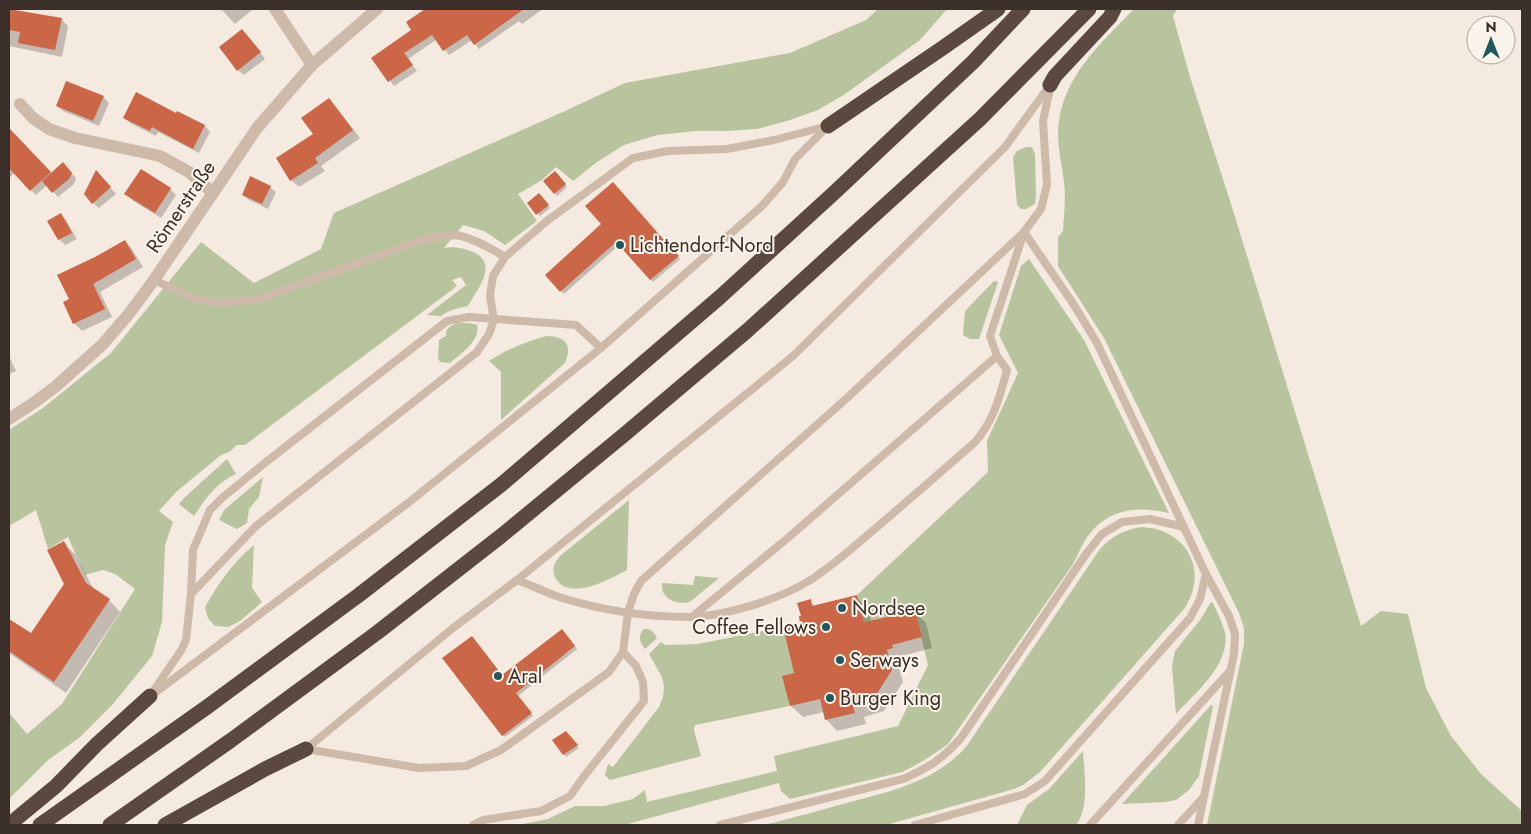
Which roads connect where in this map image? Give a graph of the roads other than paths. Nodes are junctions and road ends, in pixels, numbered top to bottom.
1 (274, 9) edge
2 (376, 9) edge
3 (998, 9) edge
4 (1023, 9) edge
5 (1089, 9) edge
6 (1114, 9) edge
7 (312, 65) junction
8 (1050, 85) junction
9 (20, 104) dead end
10 (828, 126) junction
11 (213, 193) junction
12 (1024, 232) junction
13 (505, 257) junction
14 (154, 280) junction
15 (494, 320) junction
16 (601, 348) junction
17 (997, 356) junction
18 (9, 419) edge
19 (1184, 527) junction
20 (1206, 574) junction
21 (517, 580) junction
22 (191, 594) junction
23 (628, 612) junction
24 (691, 617) junction
25 (623, 652) junction
26 (1231, 669) junction
27 (150, 696) junction
28 (306, 749) junction
29 (1203, 799) junction
30 (11, 825) edge
31 (40, 825) edge
32 (110, 825) edge
33 (166, 825) edge
34 (473, 825) edge
35 (720, 825) edge
36 (915, 825) edge
37 (1090, 825) edge
38 (1178, 825) edge
39 (1198, 825) edge

1 - 7 street
2 - 7 street, Römerstraße
3 - 10 highway
4 - 31 highway
5 - 32 highway
6 - 8 highway
7 - 11 street, Römerstraße
8 - 12 lane
8 - 21 lane
9 - 11 street
10 - 13 lane
10 - 16 lane
11 - 14 street, Römerstraße
12 - 17 lane
12 - 19 lane
12 - 23 lane
13 - 14 lane
13 - 15 lane
14 - 18 street, Römerstraße
15 - 16 lane
15 - 22 lane
15 - 22 lane
16 - 27 lane
17 - 24 lane
17 - 24 lane
19 - 20 lane
19 - 35 lane
20 - 26 lane
20 - 36 lane
21 - 23 lane
21 - 28 lane
22 - 27 lane
23 - 24 lane
23 - 25 lane
25 - 28 lane
25 - 34 lane
26 - 29 lane
26 - 37 lane
27 - 30 highway
28 - 33 highway
29 - 38 lane
29 - 39 lane

